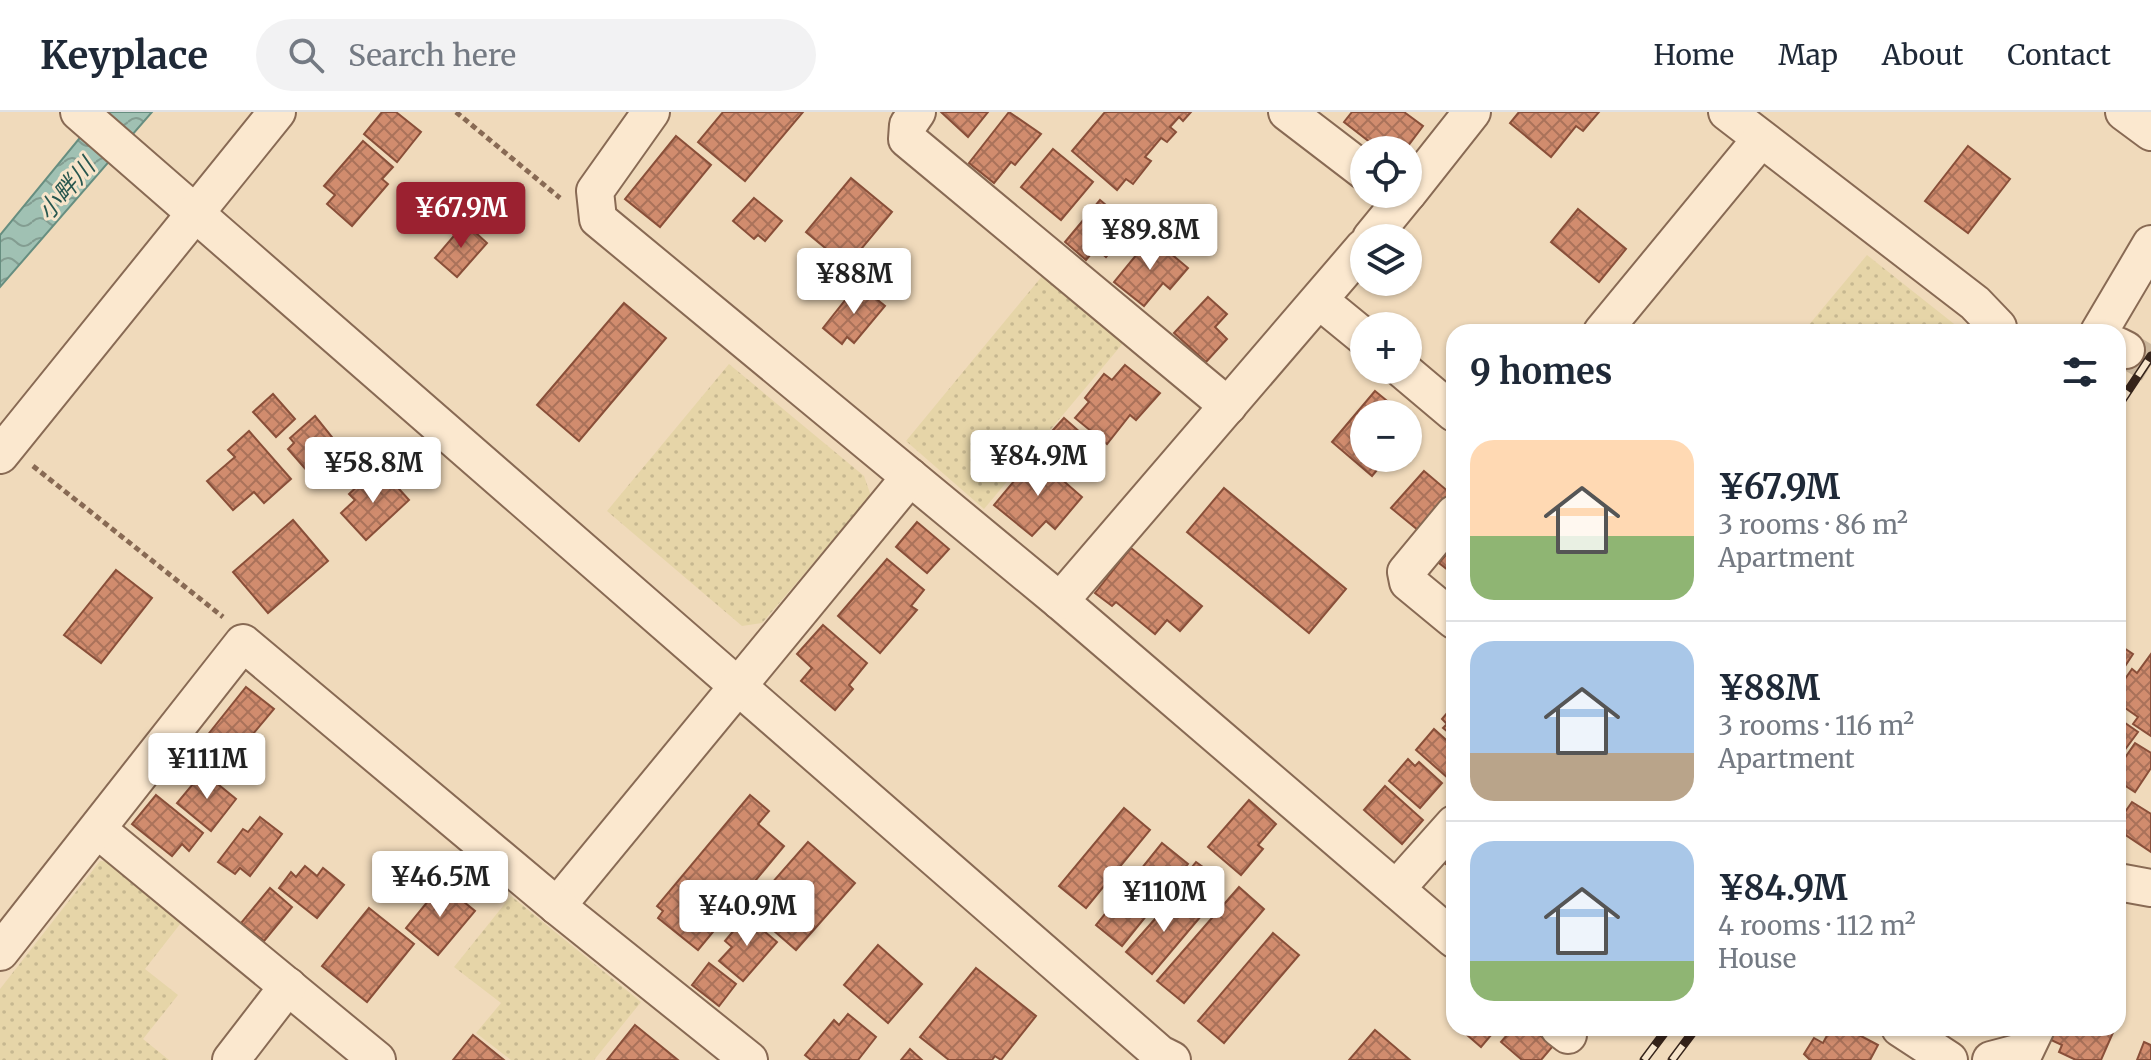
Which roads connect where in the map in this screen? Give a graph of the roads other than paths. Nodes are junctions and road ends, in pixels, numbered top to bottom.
1 (79, 112) edge
2 (277, 112) edge
3 (651, 112) edge
4 (917, 112) edge
5 (1287, 112) edge
6 (1472, 112) edge
7 (1727, 112) edge
8 (2124, 112) edge
9 (2151, 132) edge
10 (1761, 139) junction
11 (1350, 160) edge
12 (1422, 172) edge
13 (194, 211) junction
14 (2151, 244) edge
15 (1350, 264) edge
16 (1320, 301) junction
17 (1609, 324) edge
18 (1998, 324) edge
19 (2121, 324) edge
20 (1350, 326) edge
21 (1420, 384) edge
22 (1228, 406) junction
23 (1446, 406) edge
24 (4, 450) edge
25 (910, 477) junction
26 (1446, 524) edge
27 (1060, 601) junction
28 (1446, 613) edge
29 (740, 688) junction
30 (98, 830) junction
31 (1446, 833) edge
32 (2126, 883) edge
33 (2151, 888) edge
34 (1396, 889) junction
35 (557, 906) junction
36 (1446, 932) edge
37 (0, 952) edge
38 (288, 986) junction
39 (1912, 1036) edge
40 (1165, 1058) edge
41 (231, 1060) edge
42 (377, 1060) edge
43 (749, 1060) edge
44 (1949, 1060) edge

1 - 13 street
2 - 13 street
3 - 25 street
4 - 22 street
5 - 11 street
6 - 12 street
7 - 10 street
8 - 9 street
10 - 17 street
10 - 18 street
13 - 24 street
13 - 29 street
14 - 19 street
15 - 16 street
16 - 20 street
16 - 22 street
21 - 23 street
22 - 27 street
25 - 27 street
25 - 29 street
26 - 28 street
27 - 34 street
29 - 35 street
29 - 40 street
30 - 35 street
30 - 37 street
30 - 38 street
31 - 34 street
32 - 33 street
34 - 36 street
35 - 43 street
38 - 41 street
38 - 42 street
39 - 44 street

